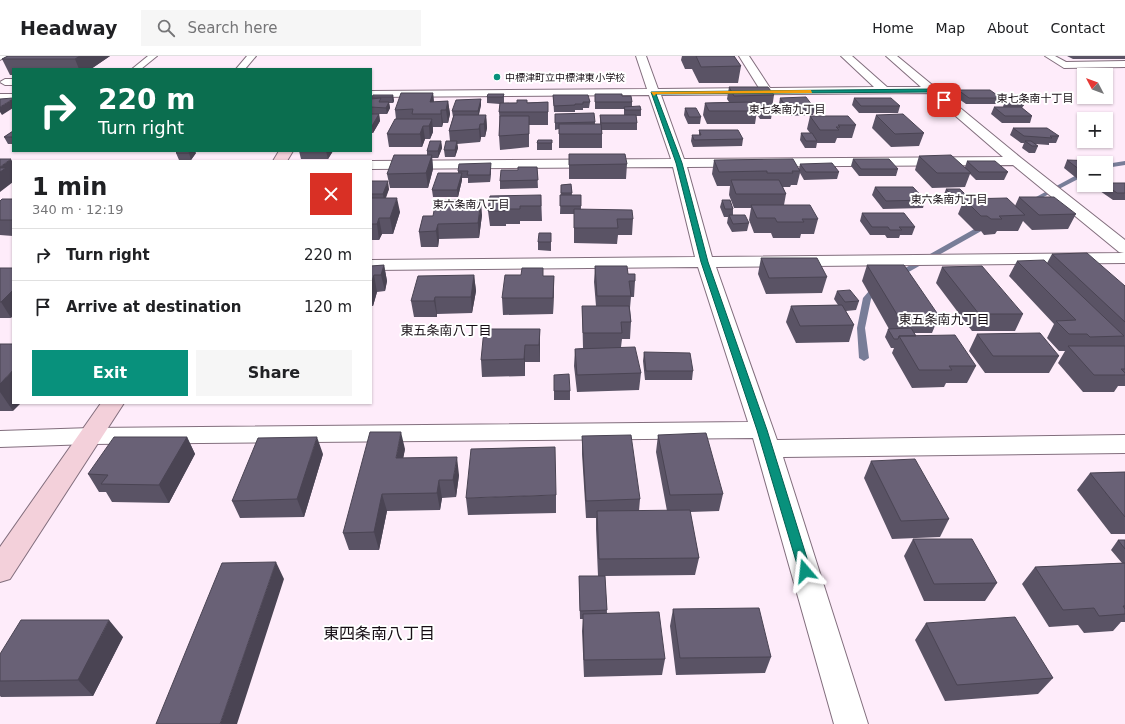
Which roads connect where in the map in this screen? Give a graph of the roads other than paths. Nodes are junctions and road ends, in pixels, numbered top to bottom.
1 (153, 56) edge
2 (252, 56) edge
3 (641, 56) edge
4 (744, 56) edge
5 (846, 56) edge
6 (891, 56) edge
7 (1049, 56) edge
8 (1125, 64) edge
9 (137, 68) edge
10 (241, 68) edge
11 (932, 90) junction
12 (885, 91) junction
13 (653, 92) junction
14 (767, 92) junction
15 (372, 94) edge
16 (0, 97) edge
17 (12, 97) edge
18 (1016, 161) junction
19 (679, 163) junction
20 (372, 165) edge
21 (1125, 248) edge
22 (1125, 258) edge
23 (705, 262) junction
24 (372, 265) edge
25 (112, 404) edge
26 (91, 436) junction
27 (0, 439) edge
28 (765, 439) junction
29 (1125, 444) edge
30 (0, 570) edge
31 (851, 724) edge

1 - 9 lane
2 - 10 lane
3 - 13 street
4 - 14 street
5 - 12 street
6 - 11 street
7 - 8 lane
11 - 12 street
11 - 18 street
12 - 14 street
13 - 14 street
13 - 15 street
13 - 19 street
16 - 17 street
18 - 19 street
18 - 21 street
19 - 20 street
19 - 23 street
22 - 23 street
23 - 24 street
23 - 28 street
25 - 26 street
26 - 27 street
26 - 28 street
26 - 30 street
28 - 29 street
28 - 31 street

